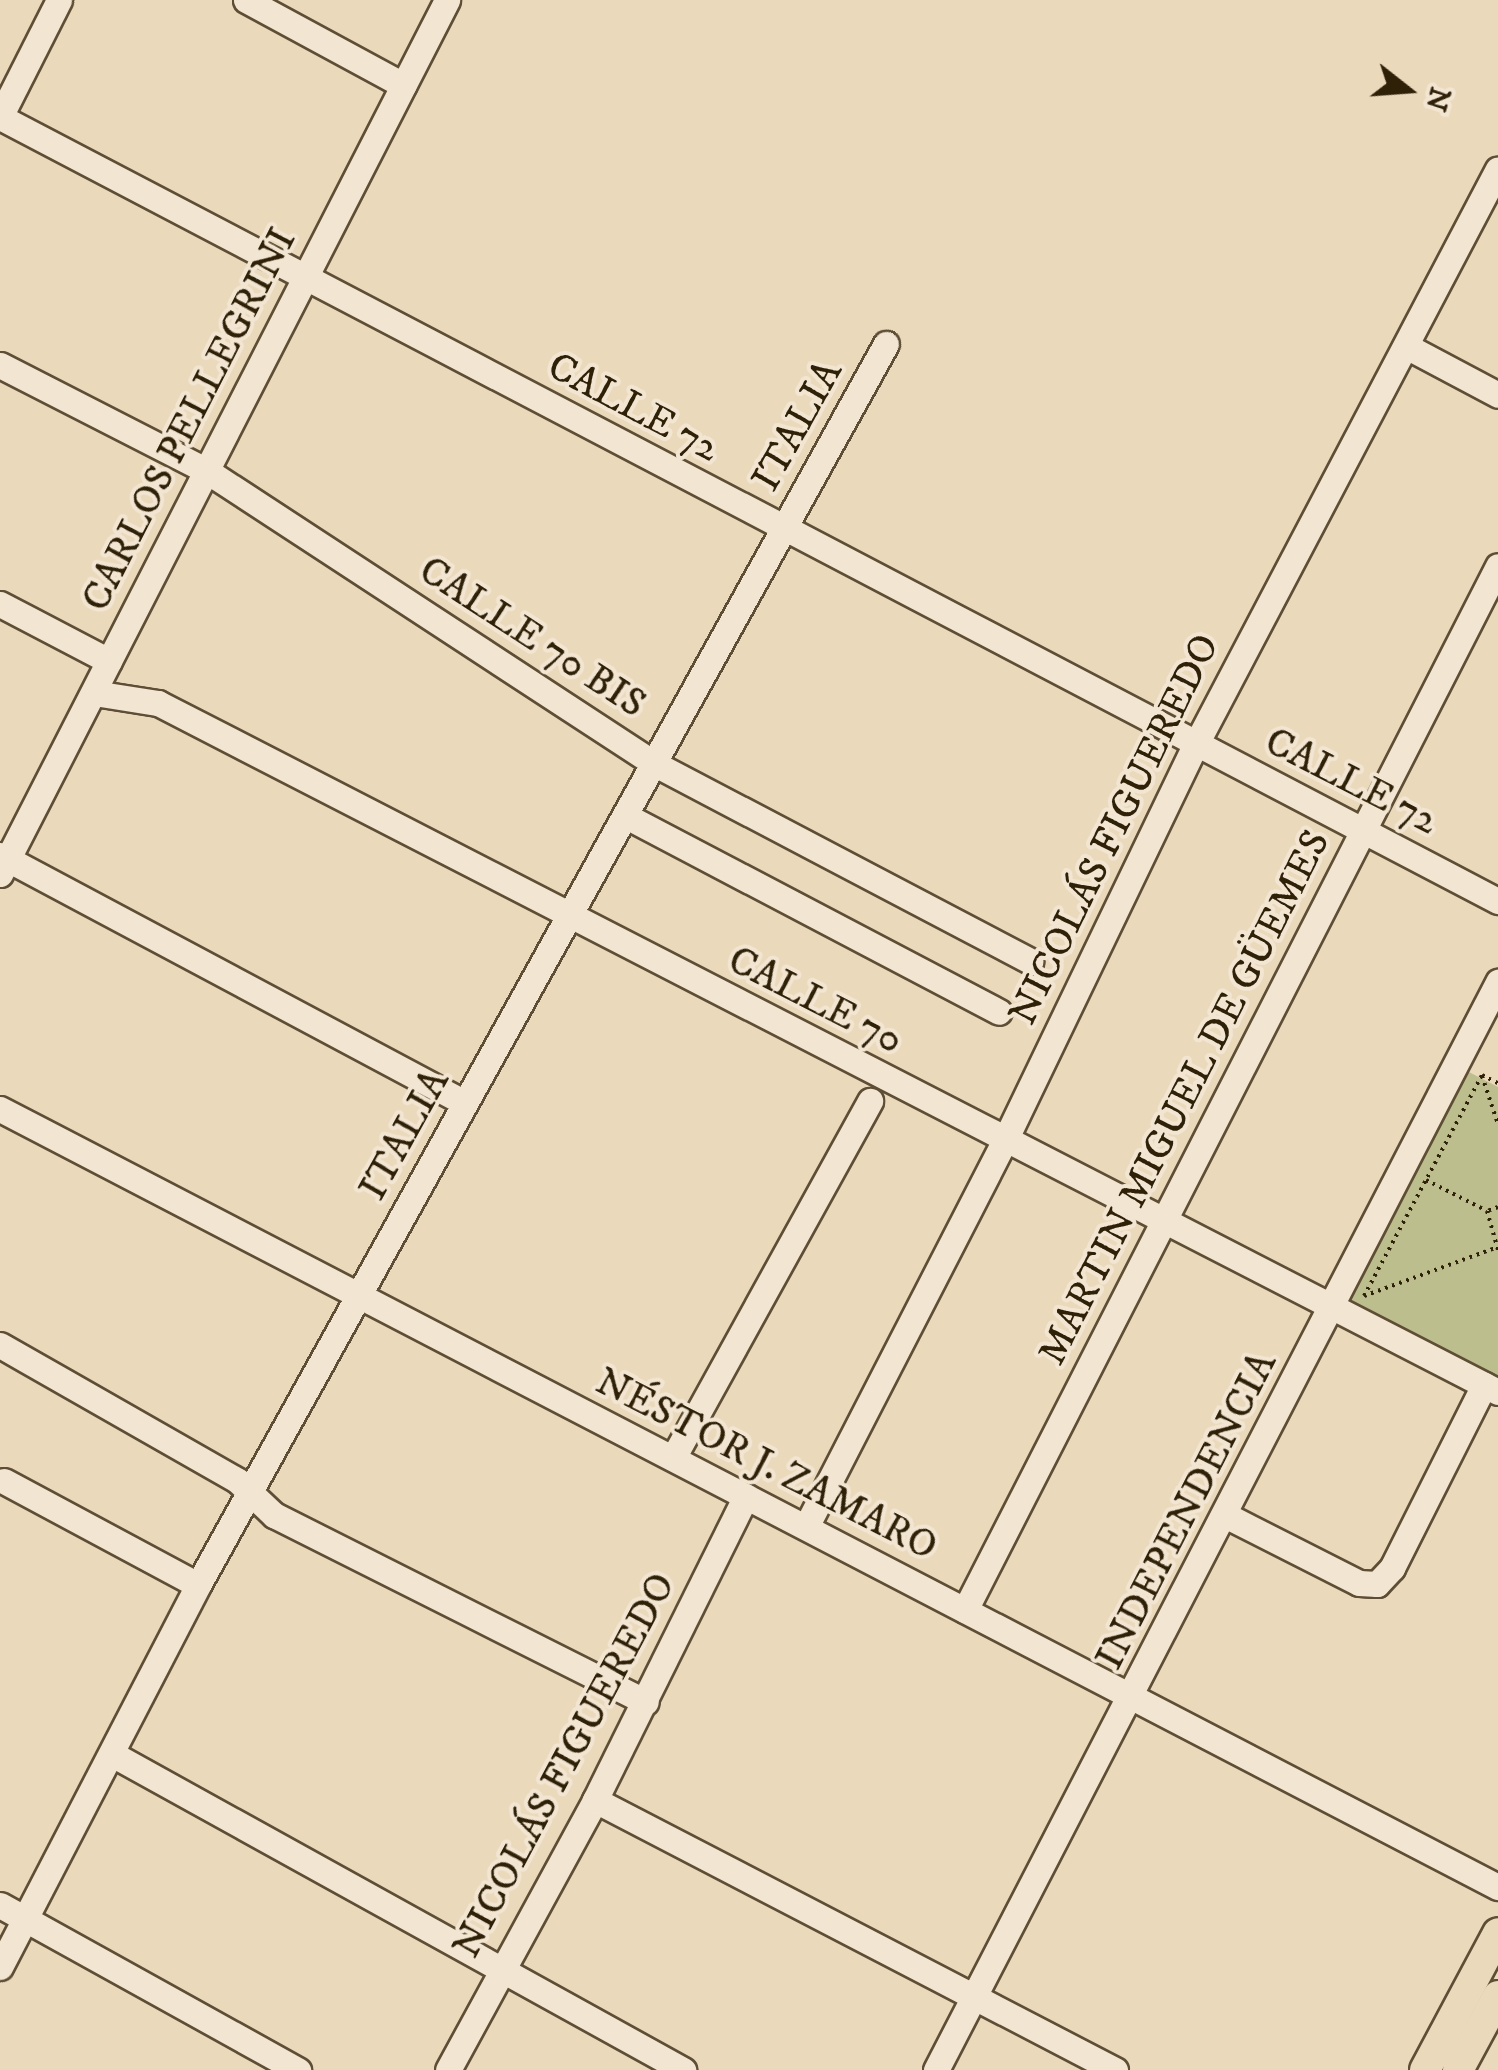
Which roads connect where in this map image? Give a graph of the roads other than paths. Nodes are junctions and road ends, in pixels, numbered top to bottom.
1 (59, 0) edge
2 (246, 0) edge
3 (446, 0) edge
4 (403, 85) junction
5 (0, 116) edge
6 (1498, 169) edge
7 (306, 277) junction
8 (886, 344) dead end
9 (1406, 346) junction
10 (0, 365) edge
11 (1498, 395) edge
12 (207, 470) junction
13 (784, 530) junction
14 (1498, 566) edge
15 (0, 604) edge
16 (109, 661) junction
17 (94, 693) junction
18 (1196, 744) junction
19 (654, 764) junction
20 (626, 816) junction
21 (1363, 831) junction
22 (2, 863) edge
23 (1498, 901) edge
24 (570, 917) junction
25 (1030, 961) dead end
26 (1498, 982) edge
27 (999, 1012) dead end
28 (870, 1101) dead end
29 (466, 1103) junction
30 (0, 1109) edge
31 (1007, 1136) junction
32 (1166, 1221) junction
33 (359, 1297) junction
34 (1334, 1307) junction
35 (0, 1345) edge
36 (1491, 1389) edge
37 (673, 1458) junction
38 (4, 1480) dead end
39 (252, 1494) junction
40 (746, 1496) junction
41 (1226, 1515) junction
42 (806, 1527) junction
43 (198, 1585) junction
44 (965, 1610) junction
45 (1132, 1699) junction
46 (646, 1702) junction
47 (112, 1754) junction
48 (596, 1800) junction
49 (1498, 1886) edge
50 (0, 1906) edge
51 (26, 1919) junction
52 (1498, 1934) edge
53 (0, 1967) edge
54 (501, 1970) junction
55 (975, 1996) junction
56 (1498, 1996) edge
57 (298, 2070) edge
58 (448, 2070) edge
59 (683, 2070) edge
60 (936, 2070) edge
61 (1114, 2070) edge
62 (1425, 2070) edge
63 (1458, 2070) edge

1 - 5 street
2 - 4 street
3 - 4 street, CARLOS PELLEGRINI
4 - 7 street, CARLOS PELLEGRINI
5 - 7 street, CALLE 72
6 - 9 street, NICOLÁS FIGUEREDO
7 - 12 street, CARLOS PELLEGRINI
7 - 13 street, CALLE 72
8 - 13 street, ITALIA
9 - 11 street
9 - 18 street, NICOLÁS FIGUEREDO
10 - 12 street, CALLE 70 BIS
12 - 16 street, CARLOS PELLEGRINI
12 - 19 street, CALLE 70 BIS
13 - 18 street, CALLE 72
13 - 19 street, ITALIA
14 - 21 street, MARTIN MIGUEL DE GÜEMES
15 - 16 street
16 - 17 street, CARLOS PELLEGRINI
17 - 22 street, CARLOS PELLEGRINI
17 - 24 street, CALLE 70
18 - 21 street, CALLE 72
18 - 31 street, NICOLÁS FIGUEREDO
19 - 20 street, ITALIA
19 - 25 street, CALLE 70 BIS
20 - 24 street, ITALIA
20 - 27 street
21 - 23 street, CALLE 72
21 - 32 street, MARTIN MIGUEL DE GÜEMES
22 - 29 street
24 - 29 street, ITALIA
24 - 31 street, CALLE 70
26 - 34 street, INDEPENDENCIA
28 - 37 street
29 - 33 street, ITALIA
30 - 33 street, NÉSTOR J. ZAMARO
31 - 32 street, CALLE 70
31 - 42 street, NICOLÁS FIGUEREDO
32 - 34 street, CALLE 70
32 - 44 street, MARTIN MIGUEL DE GÜEMES
33 - 37 street, NÉSTOR J. ZAMARO
33 - 39 street, ITALIA
34 - 36 street, CALLE 70
34 - 41 street, INDEPENDENCIA
35 - 39 street
36 - 41 street
37 - 40 street, NÉSTOR J. ZAMARO
38 - 43 street
39 - 43 street, ITALIA
39 - 46 street
40 - 42 street, NÉSTOR J. ZAMARO
40 - 46 street, NICOLÁS FIGUEREDO
41 - 45 street, INDEPENDENCIA
42 - 44 street, NÉSTOR J. ZAMARO
43 - 47 street, ITALIA
44 - 45 street, NÉSTOR J. ZAMARO
45 - 49 street, NÉSTOR J. ZAMARO
45 - 55 street, INDEPENDENCIA
46 - 48 street, NICOLÁS FIGUEREDO
47 - 51 street, ITALIA
47 - 54 street
48 - 54 street, NICOLÁS FIGUEREDO
48 - 55 street
50 - 51 street
51 - 53 street, ITALIA
51 - 57 street
52 - 62 main road
54 - 58 street, NICOLÁS FIGUEREDO
54 - 59 street
55 - 60 street, INDEPENDENCIA
55 - 61 street
56 - 63 main road

